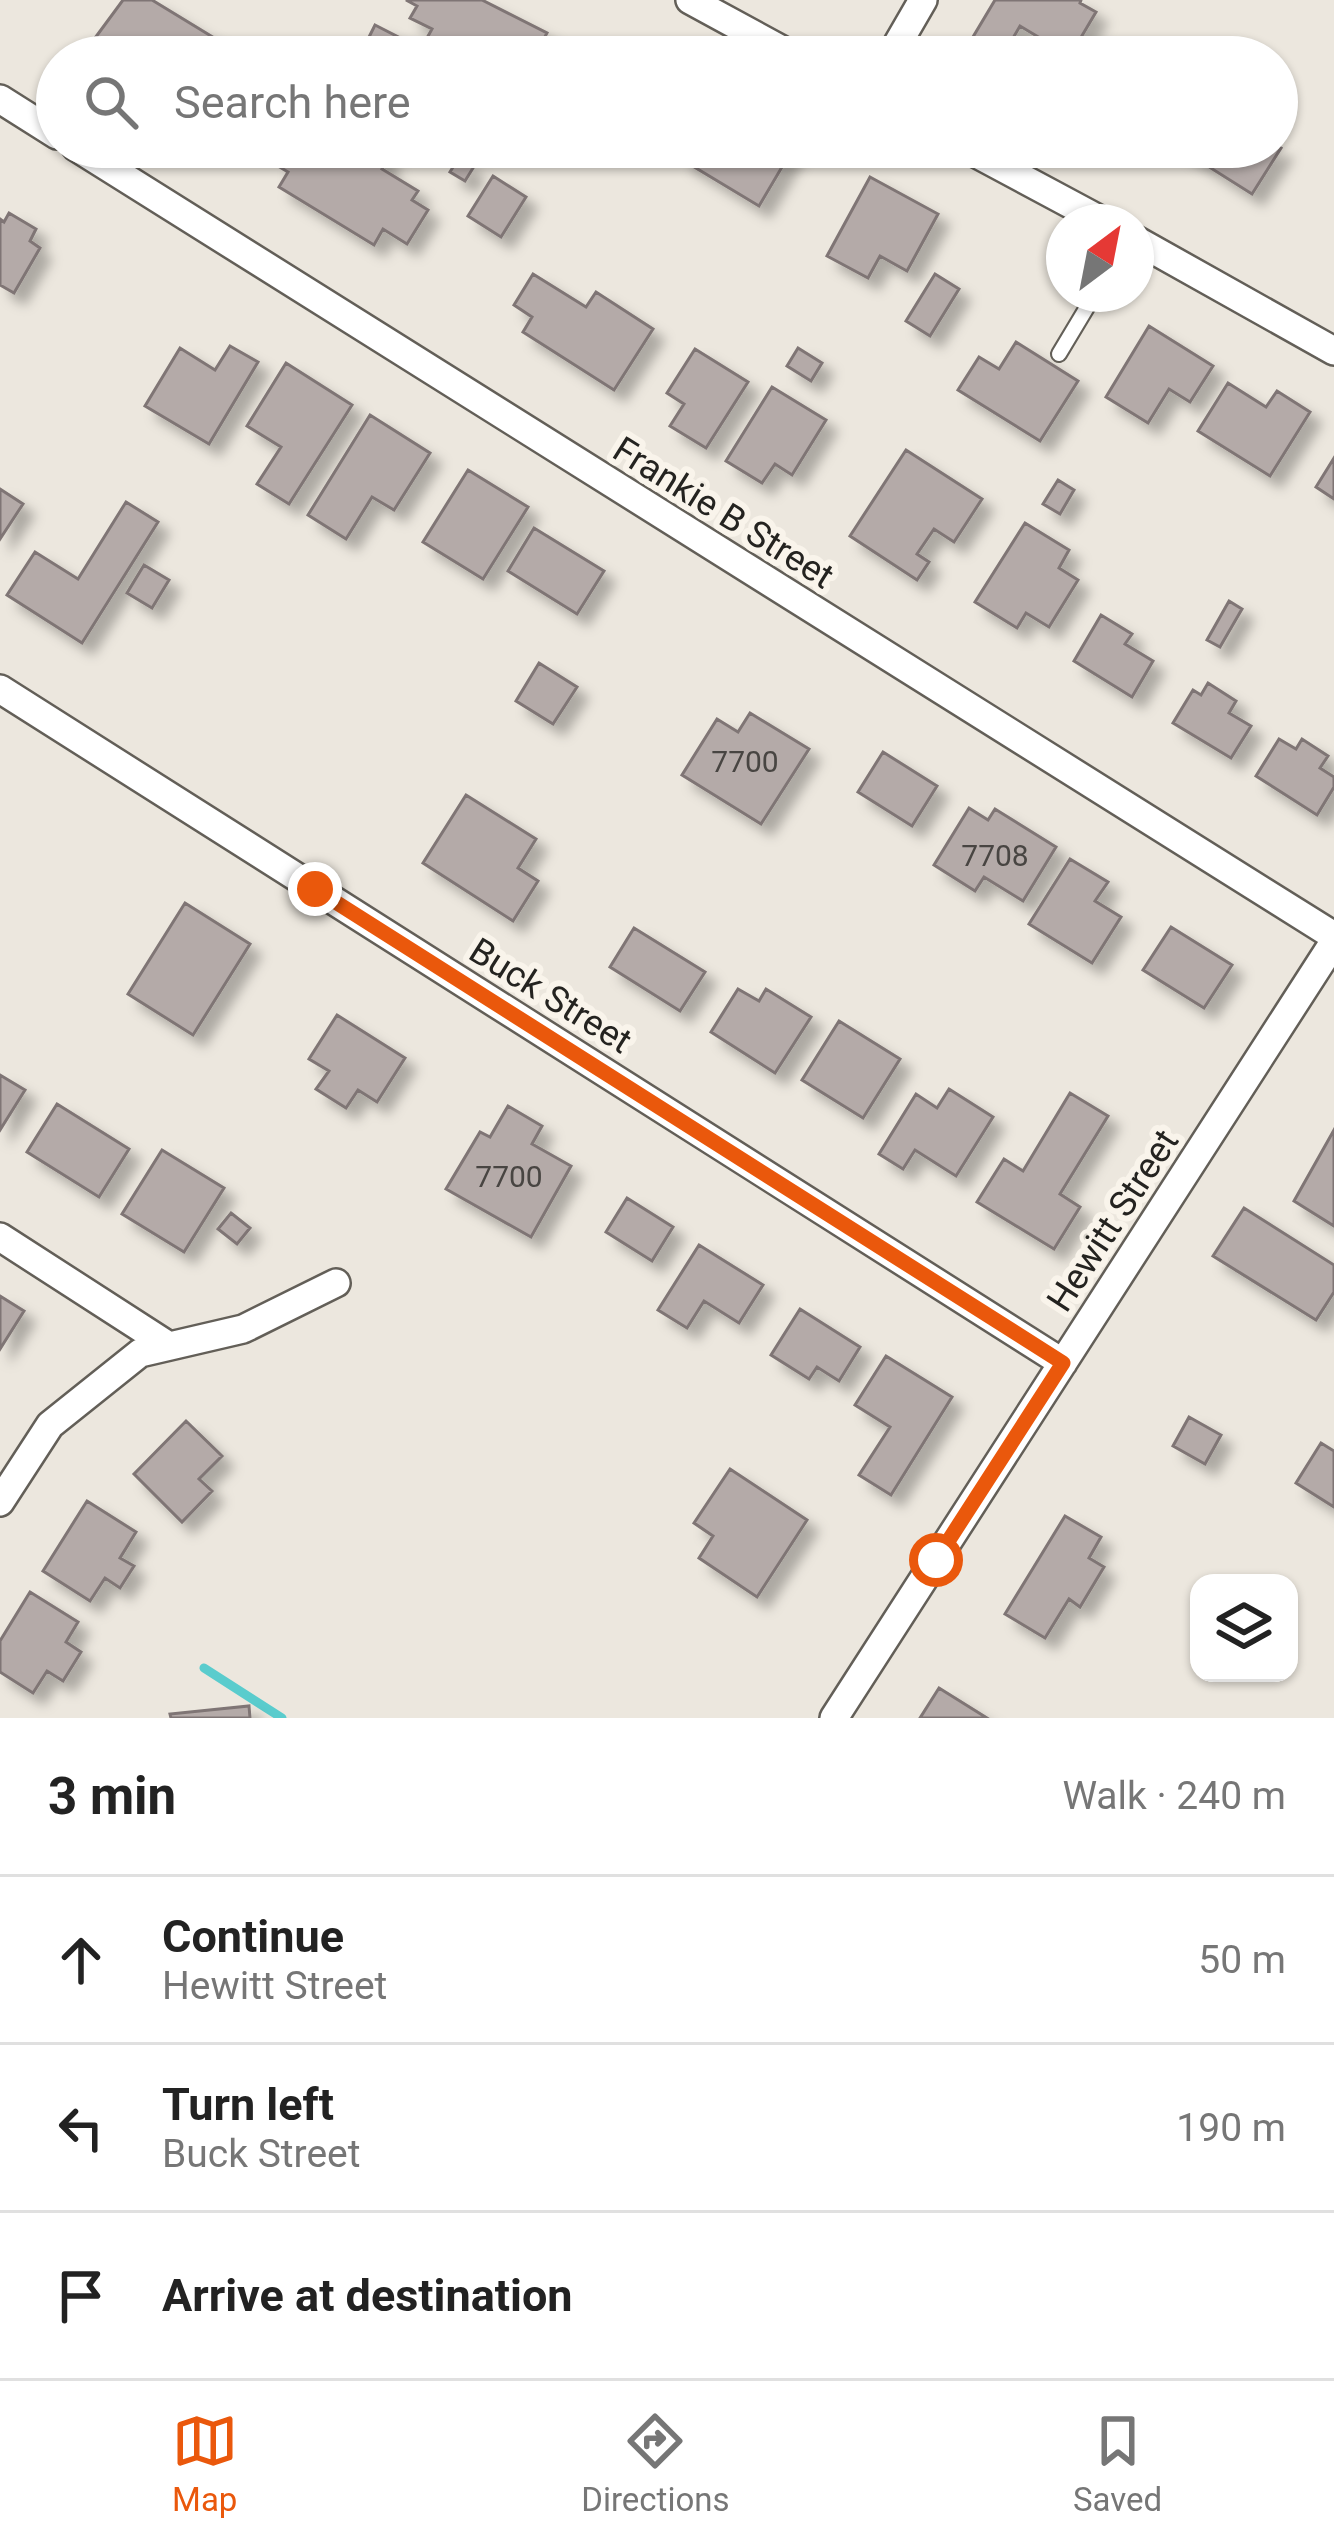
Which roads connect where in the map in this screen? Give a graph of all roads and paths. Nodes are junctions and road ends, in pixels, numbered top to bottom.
1 (689, 0) edge
2 (923, 0) edge
3 (756, 36) edge
4 (902, 36) edge
5 (0, 100) edge
6 (36, 122) edge
7 (109, 168) edge
8 (1003, 168) edge
9 (1070, 204) edge
10 (1154, 250) edge
11 (1085, 312) edge
12 (1334, 351) edge
13 (1059, 353) dead end
14 (0, 689) edge
15 (1334, 939) edge
16 (0, 1237) edge
17 (336, 1283) dead end
18 (169, 1346) junction
19 (1063, 1363) junction
20 (0, 1502) edge
21 (834, 1718) edge

1 - 3 street
2 - 4 street
5 - 6 street
7 - 15 street, Frankie B Street
8 - 9 street
10 - 12 street
11 - 13 lane
14 - 19 street, Buck Street
15 - 19 street, Hewitt Street
16 - 18 street
17 - 18 street
18 - 20 street
19 - 21 street, Hewitt Street

